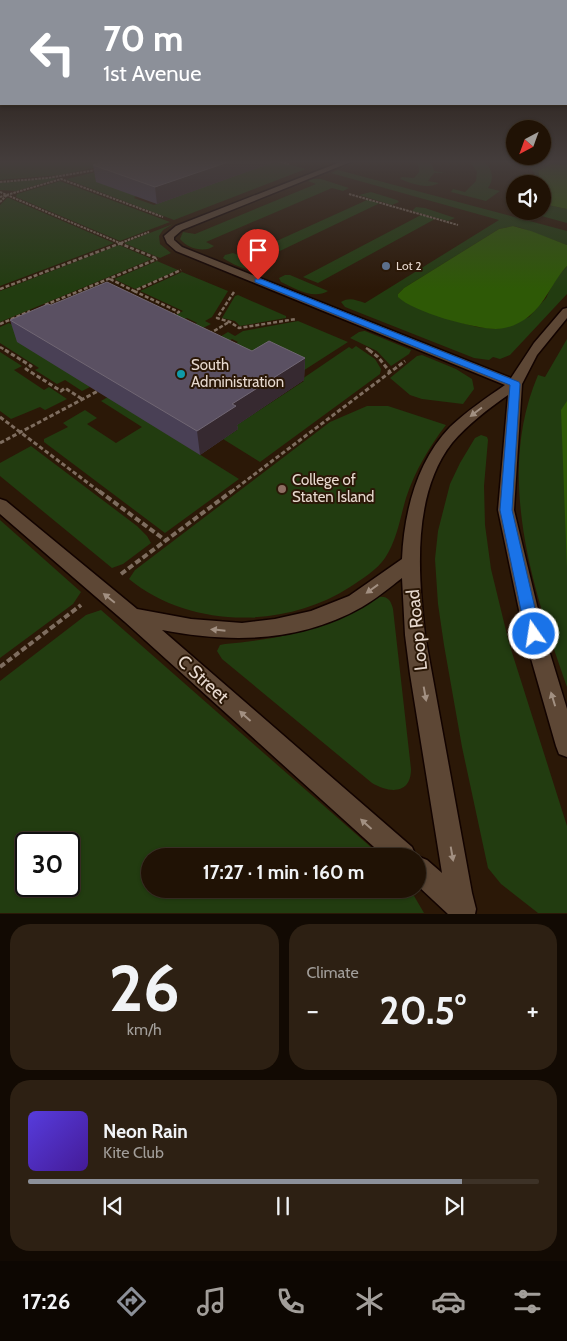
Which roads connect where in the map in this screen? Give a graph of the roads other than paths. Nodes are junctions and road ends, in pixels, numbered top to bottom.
1 (241, 204) edge
2 (567, 311) edge
3 (515, 384) junction
4 (0, 505) edge
5 (412, 561) junction
6 (132, 616) junction
7 (567, 746) edge
8 (394, 848) edge
9 (426, 876) edge
10 (463, 911) edge

1 - 3 street
2 - 3 street, Loop Road
3 -> 5 street, Loop Road
7 -> 3 street, Loop Road
6 -> 4 street, C Street
5 -> 6 street
5 -> 10 street, Loop Road
8 -> 6 street, C Street
9 - 10 street

